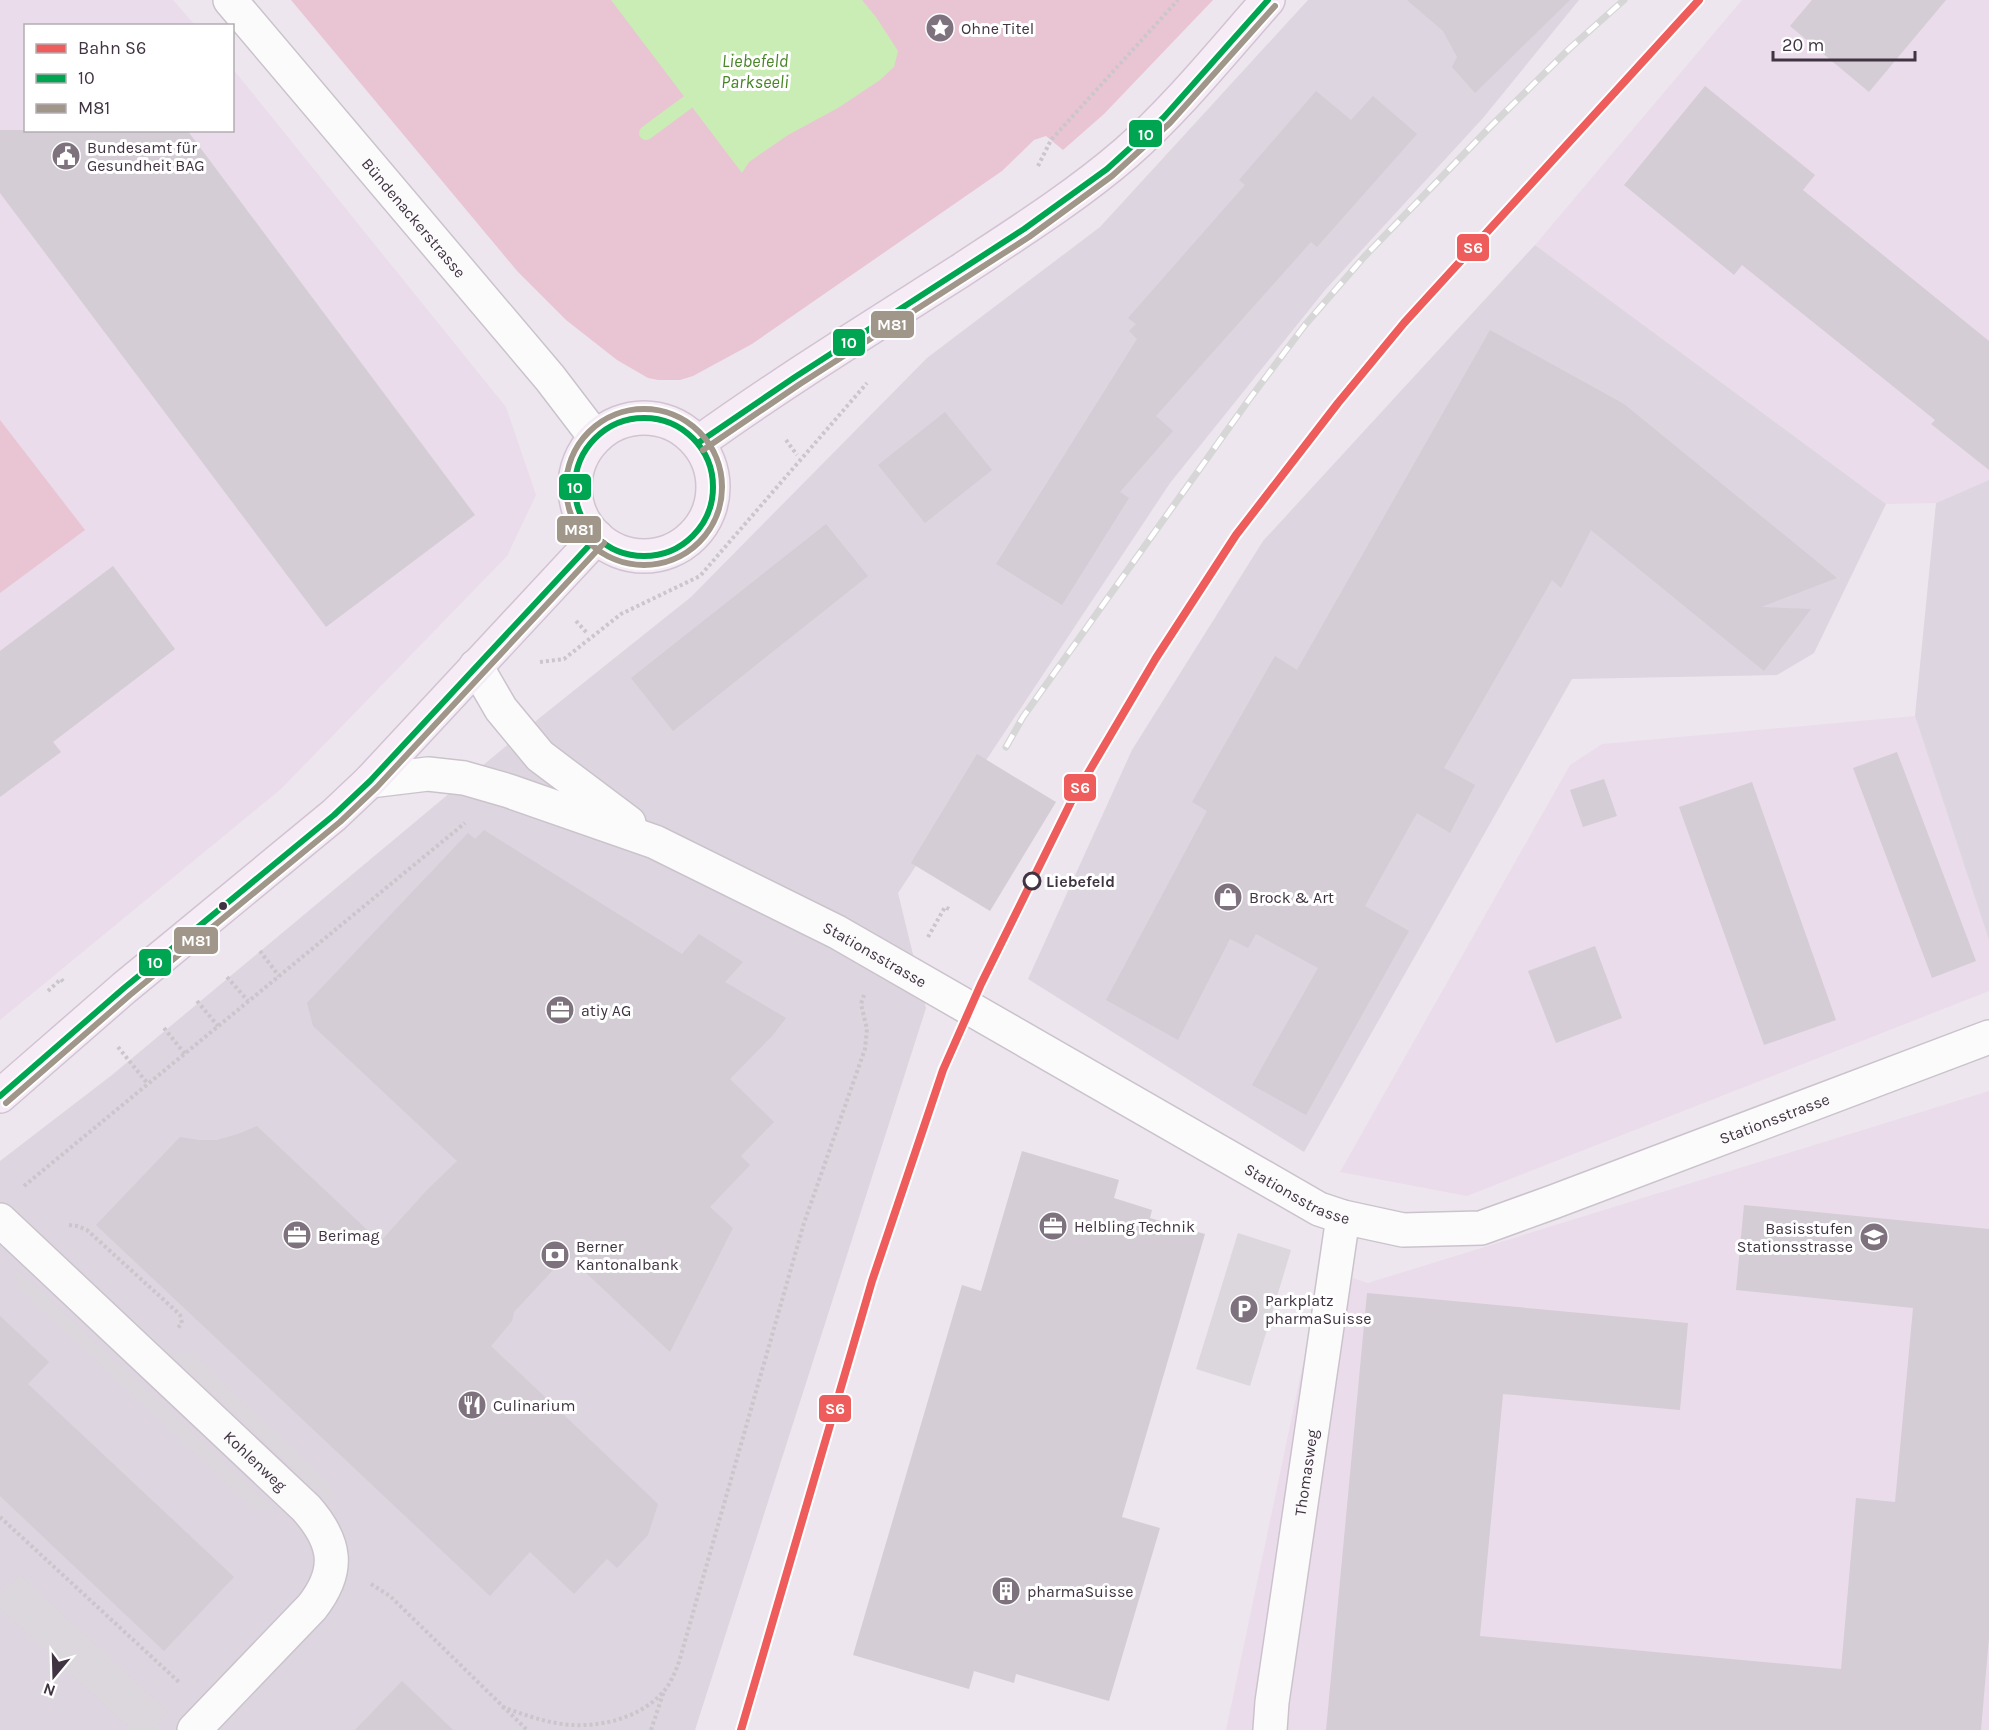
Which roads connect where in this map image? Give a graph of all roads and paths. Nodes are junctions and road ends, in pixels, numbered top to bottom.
1 (230, 0) edge
2 (1178, 0) edge
3 (1268, 0) edge
4 (1036, 171) dead end
5 (869, 379) dead end
6 (595, 437) junction
7 (786, 440) dead end
8 (698, 443) junction
9 (797, 455) dead end
10 (597, 537) junction
11 (576, 621) dead end
12 (588, 634) dead end
13 (476, 666) junction
14 (370, 781) junction
15 (472, 817) dead end
16 (655, 842) junction
17 (951, 910) dead end
18 (927, 938) dead end
19 (260, 951) dead end
20 (884, 957) junction
21 (279, 976) junction
22 (227, 977) dead end
23 (197, 1001) dead end
24 (248, 1001) junction
25 (218, 1026) junction
26 (164, 1028) dead end
27 (1989, 1037) edge
28 (185, 1054) junction
29 (0, 1096) edge
30 (18, 1190) dead end
31 (1343, 1217) junction
32 (0, 1220) edge
33 (0, 1517) edge
34 (332, 1566) junction
35 (664, 1691) junction
36 (502, 1707) junction
37 (202, 1721) edge
38 (527, 1730) edge
39 (651, 1730) edge
40 (1270, 1730) edge

1 - 6 street, Bündenackerstrasse
2 - 4 path
3 - 8 main road
5 - 13 path
6 - 8 main road
6 - 10 main road
7 - 9 path
8 - 10 main road
10 - 13 main road
11 - 12 path
13 - 14 main road
13 - 16 street, Stationsstrasse
14 - 16 street, Stationsstrasse
14 - 29 main road
15 - 21 path
16 - 20 street, Stationsstrasse
17 - 18 path
19 - 21 path
20 - 31 street, Stationsstrasse
20 - 35 path
21 - 24 path
22 - 24 path
23 - 25 path
24 - 25 path
25 - 28 path
26 - 28 path
27 - 31 street, Stationsstrasse
28 - 30 path
31 - 40 street, Thomasweg
32 - 34 street, Kohlenweg
33 - 37 path
34 - 36 path
34 - 37 street, Kohlenweg
35 - 36 path
35 - 39 path
36 - 38 path

